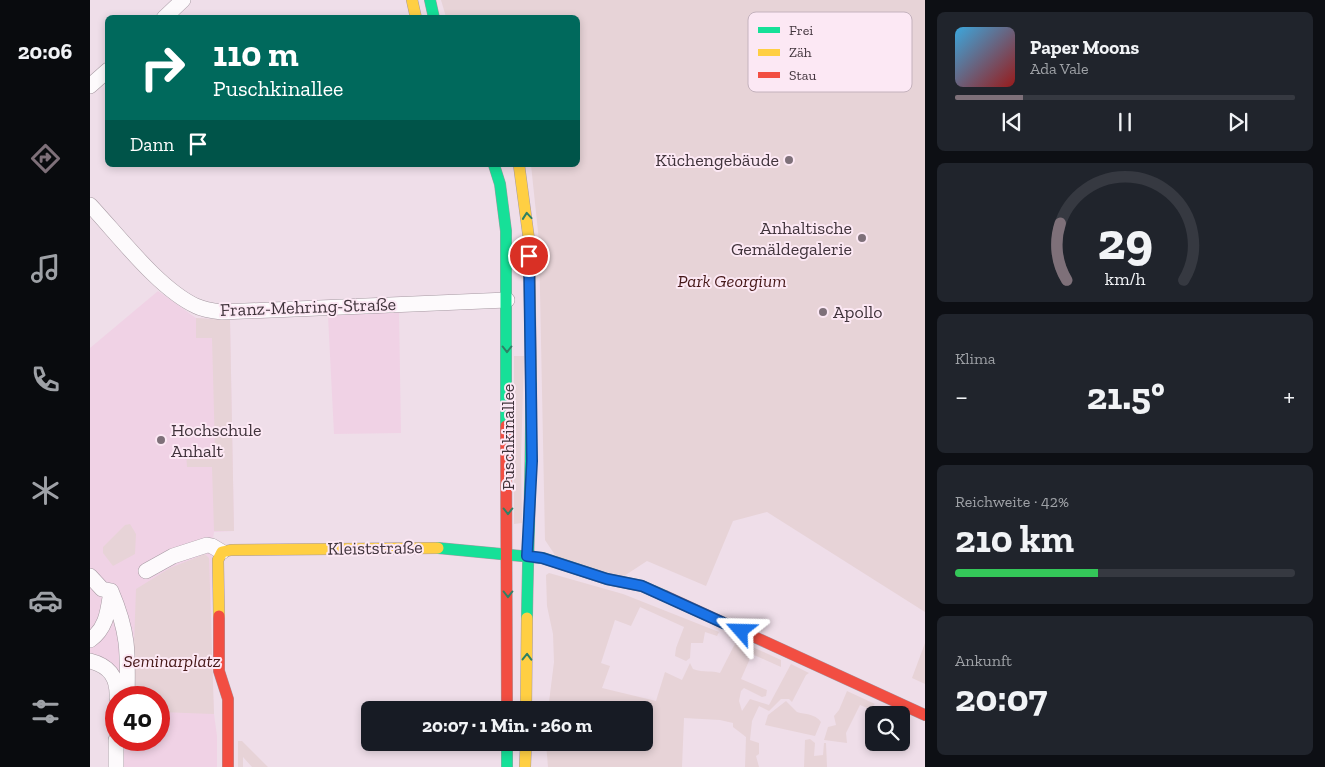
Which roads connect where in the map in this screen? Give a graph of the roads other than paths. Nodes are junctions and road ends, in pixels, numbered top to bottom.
1 (183, 0) edge
2 (412, 0) edge
3 (430, 0) edge
4 (167, 15) edge
5 (415, 15) edge
6 (433, 15) edge
7 (105, 73) edge
8 (90, 86) edge
9 (494, 167) edge
10 (519, 167) edge
11 (90, 205) edge
12 (507, 300) junction
13 (222, 552) junction
14 (508, 554) junction
15 (527, 556) junction
16 (146, 571) dead end
17 (90, 576) edge
18 (111, 591) junction
19 (90, 640) edge
20 (94, 662) edge
21 (117, 686) edge
22 (127, 686) edge
23 (507, 701) edge
24 (526, 701) edge
25 (925, 715) edge
26 (116, 751) edge
27 (507, 751) edge
28 (526, 751) edge
29 (116, 767) edge
30 (228, 767) edge
31 (507, 767) edge
32 (525, 767) edge

1 - 4 street
2 - 5 main road
3 - 6 main road
7 - 8 street
9 - 12 main road, Puschkinallee
15 -> 10 main road, Puschkinallee
11 - 12 street, Franz-Mehring-Straße
12 -> 14 main road, Puschkinallee
13 - 14 main road, Kleiststraße
13 - 16 street
13 - 30 main road
14 - 15 main road, Kleiststraße
14 -> 23 main road, Puschkinallee
24 -> 15 main road, Puschkinallee
15 - 25 main road, Kleiststraße
17 - 18 street
18 - 19 street
18 - 22 street
20 - 21 street
26 - 29 street
27 - 31 main road
28 - 32 main road

